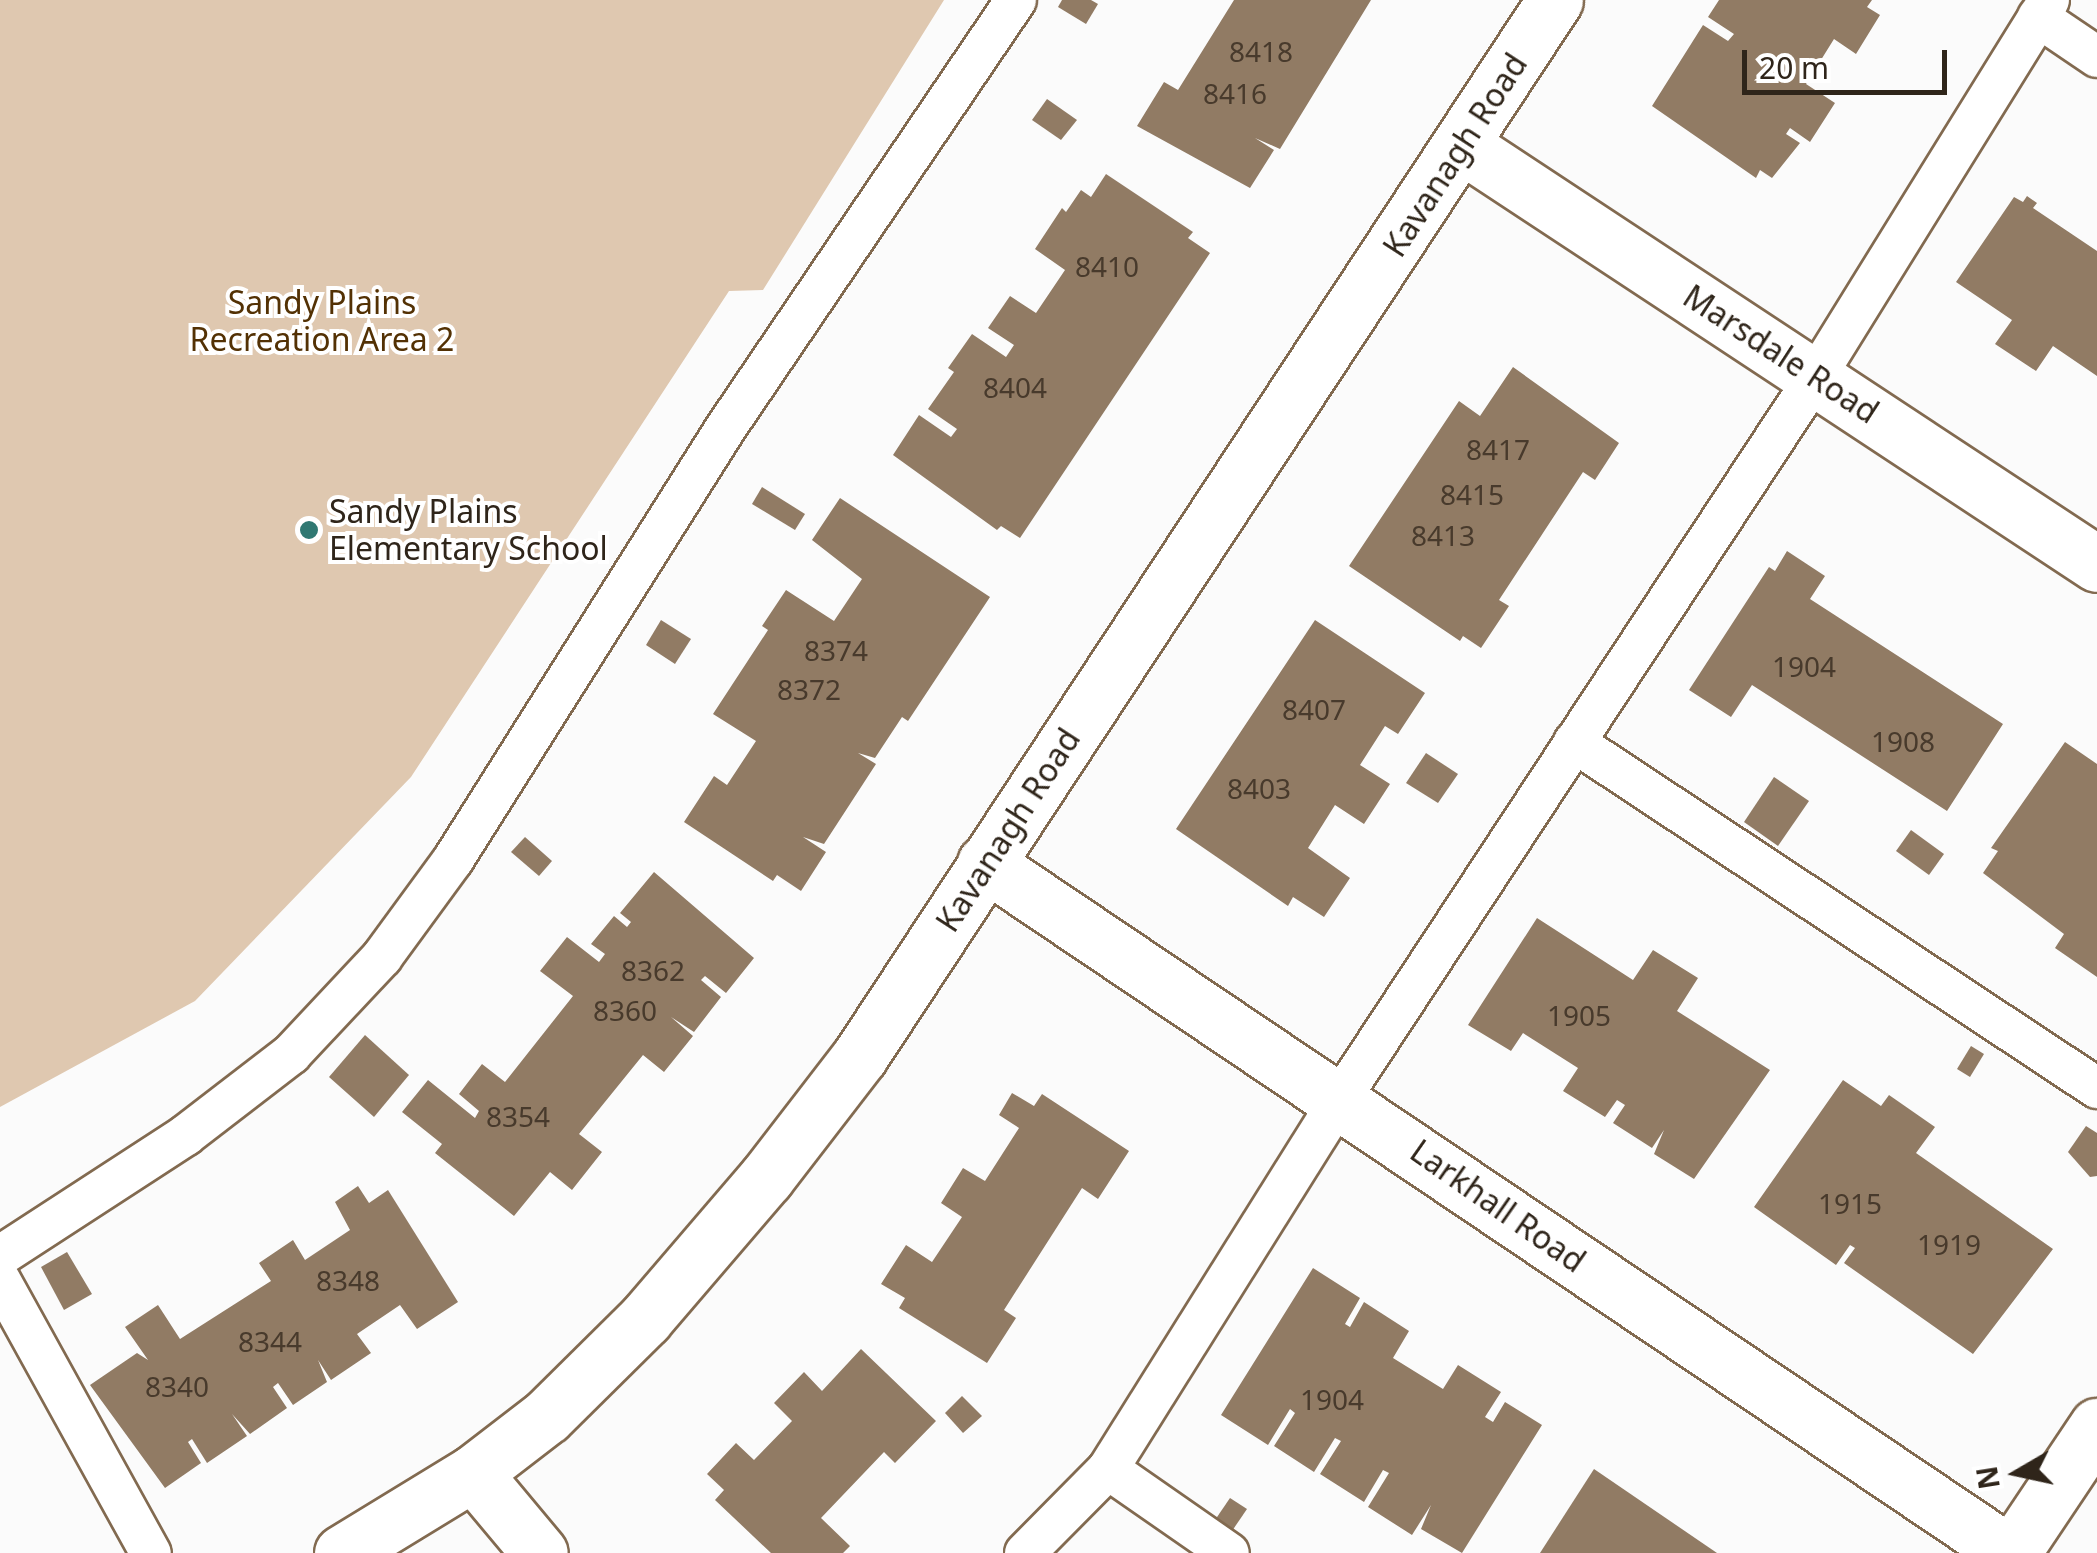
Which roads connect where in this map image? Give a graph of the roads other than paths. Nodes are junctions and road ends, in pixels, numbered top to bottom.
1 (1016, 0) edge
2 (1556, 0) edge
3 (2043, 8) edge
4 (2097, 56) edge
5 (1463, 146) junction
6 (1816, 376) junction
7 (2097, 564) edge
8 (1574, 742) junction
9 (985, 862) junction
10 (2097, 1088) edge
11 (1340, 1099) junction
12 (0, 1256) edge
13 (0, 1280) edge
14 (2097, 1426) edge
15 (1108, 1469) junction
16 (473, 1473) junction
17 (152, 1553) edge
18 (342, 1553) edge
19 (540, 1553) edge
20 (1025, 1553) edge
21 (1229, 1553) edge
22 (2010, 1553) edge

1 - 12 lane
2 - 5 street, Kavanagh Road
3 - 4 lane
3 - 6 lane
5 - 6 street, Marsdale Road
5 - 9 street, Kavanagh Road
6 - 7 street, Marsdale Road
6 - 8 lane
8 - 10 lane
8 - 11 lane
9 - 11 street, Larkhall Road
9 - 16 street, Kavanagh Road
11 - 15 lane
11 - 22 street, Larkhall Road
13 - 17 lane
14 - 22 street
15 - 20 lane
15 - 21 lane
16 - 18 street, Kavanagh Road
16 - 19 street

